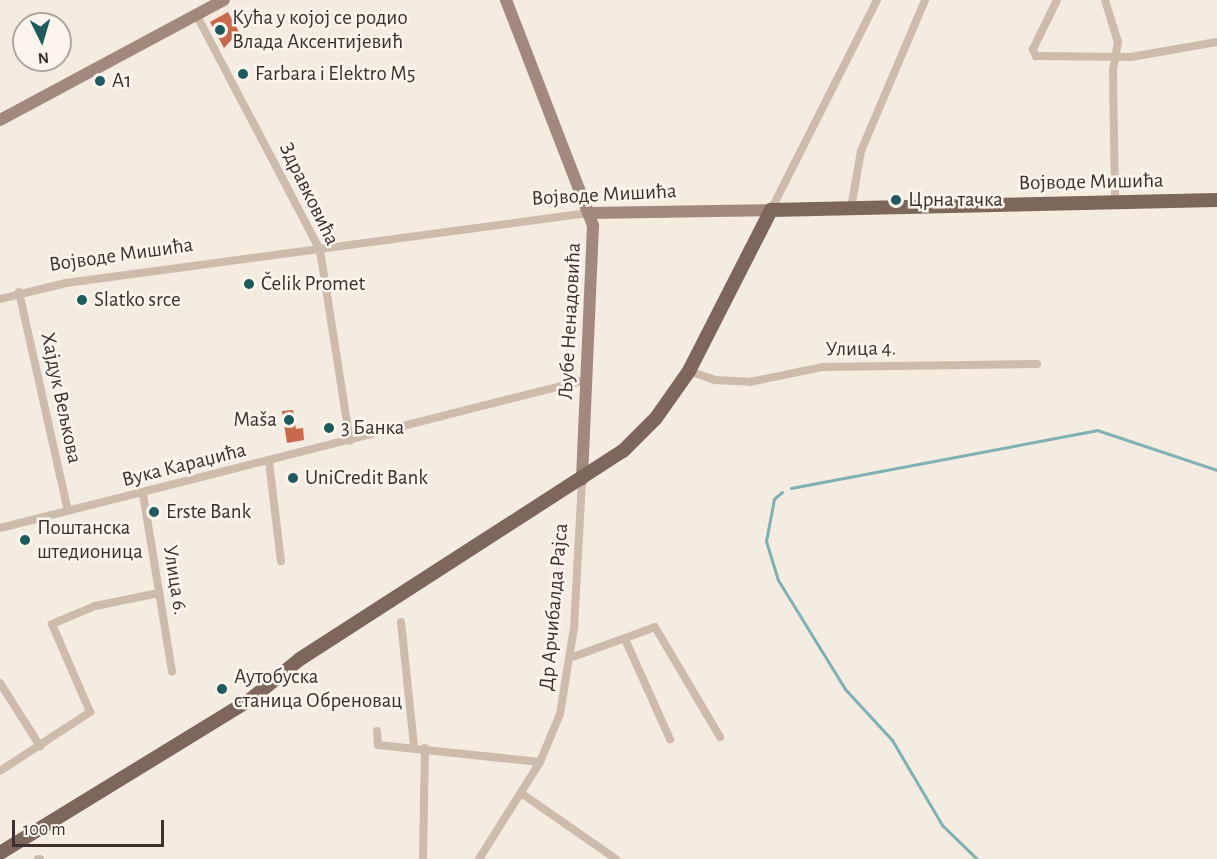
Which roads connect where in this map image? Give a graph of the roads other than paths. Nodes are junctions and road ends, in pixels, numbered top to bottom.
1 (224, 0) edge
2 (506, 0) edge
3 (877, 0) edge
4 (925, 0) edge
5 (1057, 0) edge
6 (1106, 0) edge
7 (196, 14) junction
8 (1217, 42) edge
9 (1116, 56) junction
10 (0, 120) edge
11 (1217, 200) edge
12 (1115, 202) junction
13 (851, 208) junction
14 (771, 210) junction
15 (588, 213) junction
16 (320, 250) junction
17 (19, 292) junction
18 (0, 299) edge
19 (1037, 364) dead end
20 (689, 371) junction
21 (585, 380) junction
22 (350, 441) junction
23 (269, 462) junction
24 (582, 480) junction
25 (143, 494) junction
26 (68, 511) junction
27 (0, 528) edge
28 (281, 561) dead end
29 (159, 593) junction
30 (401, 621) dead end
31 (625, 639) junction
32 (570, 658) junction
33 (172, 672) dead end
34 (0, 683) edge
35 (377, 730) dead end
36 (720, 737) dead end
37 (670, 739) dead end
38 (40, 746) junction
39 (414, 746) junction
40 (425, 748) junction
41 (540, 762) junction
42 (0, 771) edge
43 (521, 793) junction
44 (0, 853) edge
45 (423, 859) edge
46 (479, 859) edge
47 (616, 859) edge

1 - 7 street
2 - 15 street, Љубе Ненадовића
3 - 14 street
4 - 13 street
5 - 9 street
6 - 9 street
7 - 10 street
7 - 16 street, Здравковића
8 - 9 street
9 - 12 street
11 - 12 main road, Војводе Мишића
12 - 13 main road, Војводе Мишића
13 - 14 main road, Војводе Мишића
14 - 15 street, Војводе Мишића
14 - 20 main road
15 - 16 street, Војводе Мишића
15 - 21 street, Љубе Ненадовића
16 - 17 street, Војводе Мишића
16 - 22 street, Здравковића
17 - 18 street, Војводе Мишића
17 - 26 street, Хајдук Вељкова
19 - 20 street, Улица 4.
20 - 24 main road
21 - 22 street, Вука Караџића
21 - 24 street, Љубе Ненадовића
22 - 23 street, Вука Караџића
23 - 25 street, Вука Караџића
23 - 28 street
24 - 32 street, Др Арчибалда Рајса
24 - 44 main road
25 - 26 street, Вука Караџића
25 - 29 street, Улица 6.
26 - 27 street, Вука Караџића
29 - 33 street, Улица 6.
29 - 38 street
30 - 39 street
31 - 32 street
31 - 36 street
31 - 37 street
32 - 41 street, Др Арчибалда Рајса
34 - 38 street
35 - 39 street
38 - 42 street
39 - 40 street
40 - 41 street
40 - 45 street
41 - 43 street, Др Арчибалда Рајса
43 - 46 street, Др Арчибалда Рајса
43 - 47 street

